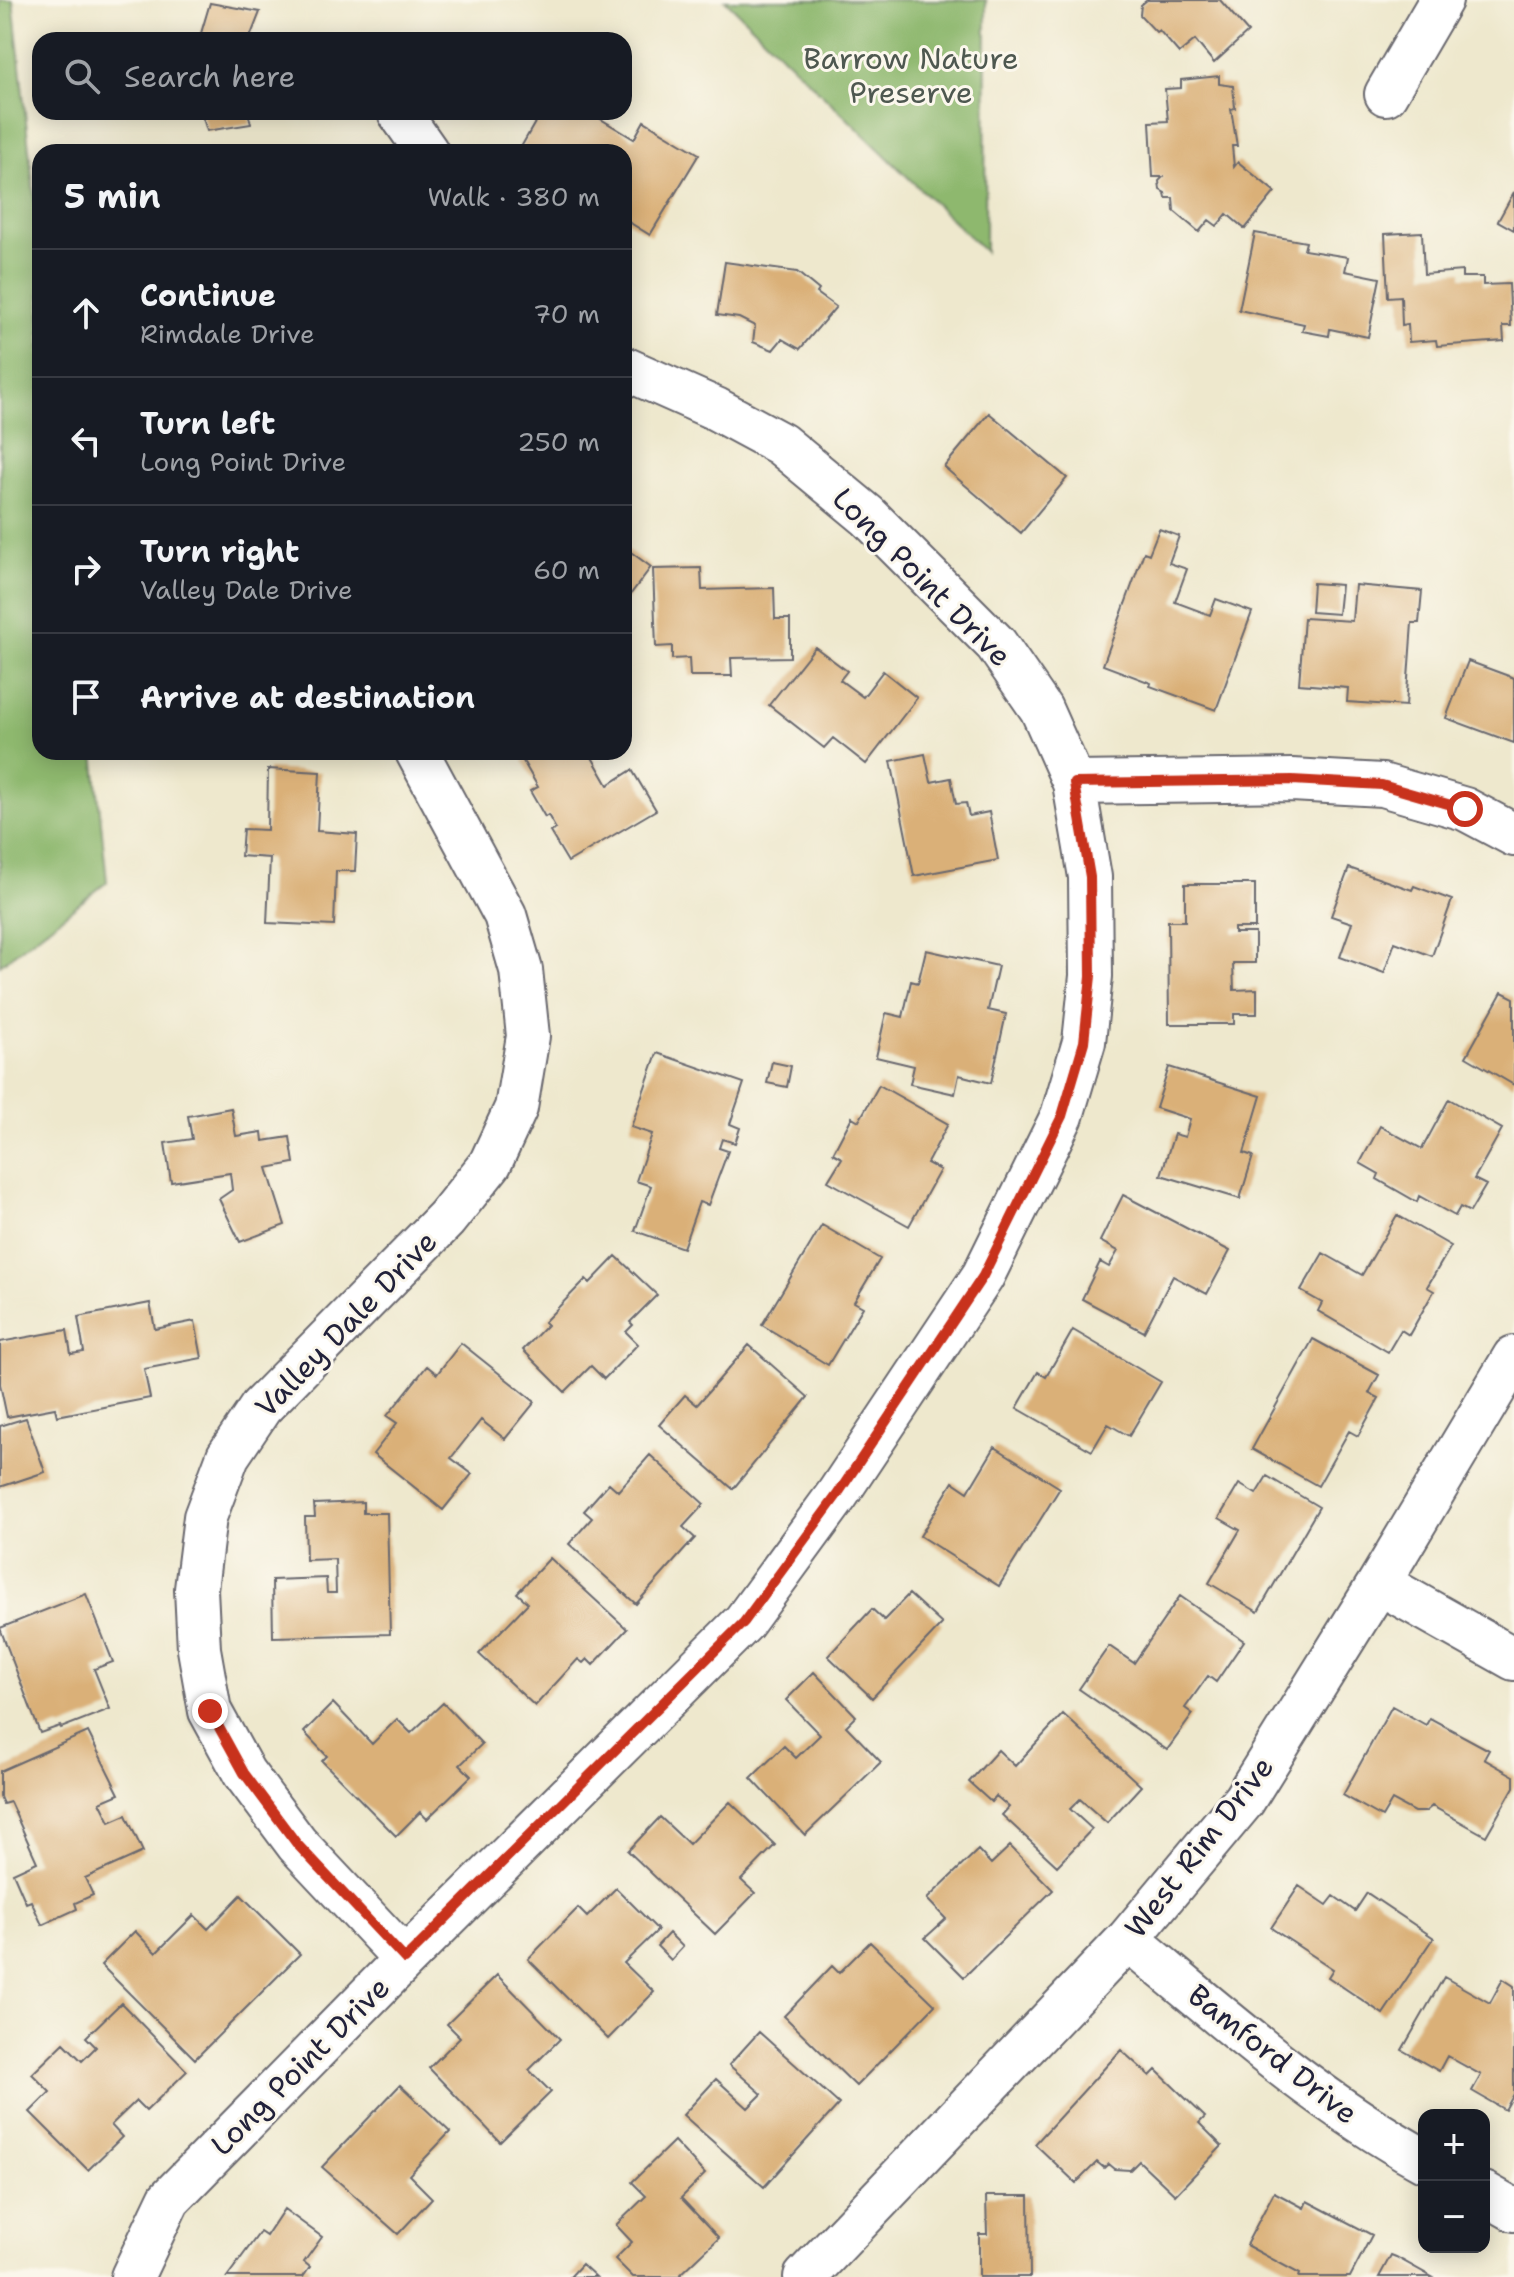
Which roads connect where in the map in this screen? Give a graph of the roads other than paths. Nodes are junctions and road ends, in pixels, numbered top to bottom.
1 (1441, 0) edge
2 (1386, 94) dead end
3 (405, 120) edge
4 (421, 144) edge
5 (632, 372) edge
6 (421, 760) edge
7 (1074, 783) junction
8 (1514, 835) edge
9 (1514, 1357) edge
10 (1379, 1583) junction
11 (1514, 1659) edge
12 (1128, 1939) junction
13 (405, 1959) junction
14 (1418, 2157) edge
15 (1490, 2196) edge
16 (1514, 2210) edge
17 (132, 2277) edge
18 (805, 2277) edge

1 - 2 street
3 - 4 street
5 - 7 street, Long Point Drive
6 - 13 street, Valley Dale Drive
7 - 8 street
7 - 13 street, Long Point Drive
9 - 10 street, West Rim Drive
10 - 11 street
10 - 12 street, West Rim Drive
12 - 14 street, Bamford Drive
12 - 18 street, West Rim Drive
13 - 17 street, Long Point Drive
15 - 16 street

